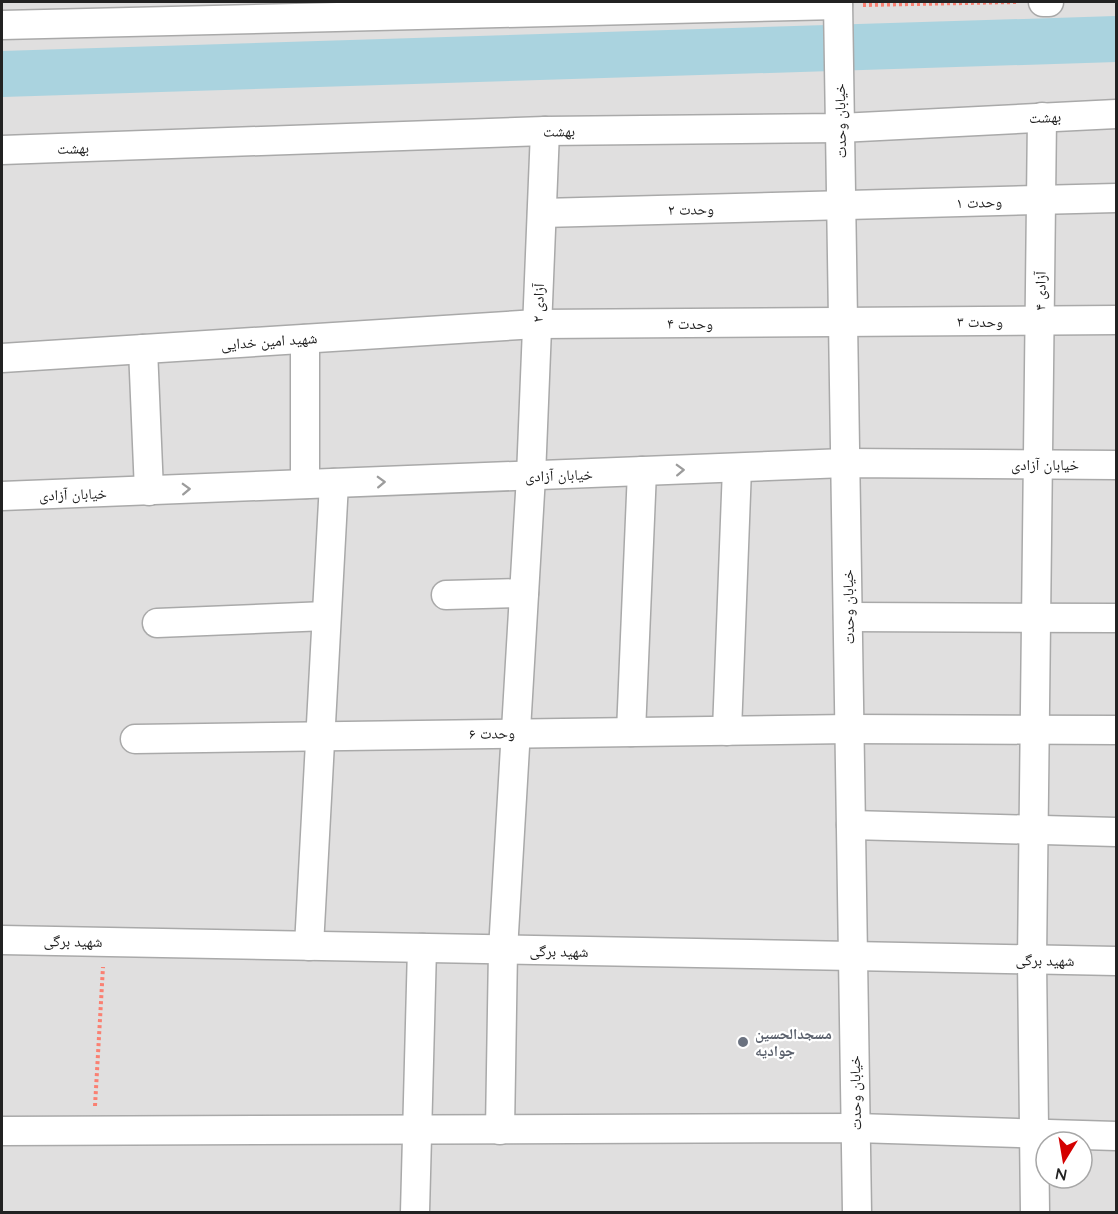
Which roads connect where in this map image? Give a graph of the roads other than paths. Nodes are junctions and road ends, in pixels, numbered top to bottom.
1 (1042, 2) edge
2 (1049, 2) edge
3 (838, 6) edge
4 (546, 8) edge
5 (277, 10) edge
6 (2, 25) edge
7 (1116, 114) edge
8 (840, 116) junction
9 (1042, 117) junction
10 (545, 131) junction
11 (2, 150) edge
12 (1116, 198) edge
13 (1041, 200) junction
14 (841, 206) junction
15 (542, 213) junction
16 (1040, 320) junction
17 (1116, 320) edge
18 (843, 322) junction
19 (537, 324) junction
20 (305, 339) junction
21 (143, 349) junction
22 (2, 358) edge
23 (845, 463) junction
24 (1038, 464) junction
25 (1116, 465) edge
26 (737, 468) junction
27 (642, 471) junction
28 (531, 476) junction
29 (333, 483) junction
30 (305, 484) junction
31 (149, 491) junction
32 (2, 496) edge
33 (524, 593) junction
34 (446, 595) dead end
35 (326, 616) junction
36 (848, 617) junction
37 (1036, 617) junction
38 (1116, 618) edge
39 (157, 623) dead end
40 (849, 729) junction
41 (1034, 730) junction
42 (1116, 730) edge
43 (727, 731) junction
44 (631, 732) junction
45 (516, 733) junction
46 (320, 736) junction
47 (135, 739) dead end
48 (851, 825) junction
49 (1034, 829) junction
50 (1116, 832) edge
51 (2, 940) edge
52 (309, 946) junction
53 (422, 948) junction
54 (503, 950) junction
55 (853, 956) junction
56 (1032, 960) junction
57 (1116, 961) edge
58 (856, 1128) junction
59 (417, 1130) junction
60 (500, 1130) junction
61 (2, 1131) edge
62 (1033, 1134) junction
63 (1116, 1136) edge
64 (415, 1212) edge
65 (857, 1212) edge
66 (1035, 1212) edge

1 - 2 street
3 - 4 street
3 - 8 street, خیابان وحدت
4 - 5 street
5 - 6 street
7 - 9 street, بهشت
8 - 9 street, بهشت
8 - 10 street, بهشت
8 - 14 street, خیابان وحدت
9 - 13 street, آزادی ۴
10 - 11 street, بهشت
10 - 15 street, آزادی ۲
12 - 13 street, وحدت ۱
13 - 14 street, وحدت ۱
13 - 16 street, آزادی ۴
14 - 15 street, وحدت ۲
14 - 18 street, خیابان وحدت
15 - 19 street, آزادی ۲
16 - 17 street, وحدت ۳
16 - 18 street, وحدت ۳
16 - 24 street, آزادی ۴
18 - 19 street, وحدت ۴
18 - 23 street, خیابان وحدت
19 - 20 street, شهید امین خدایی
19 - 28 street, آزادی ۲
20 - 21 street, شهید امین خدایی
20 - 30 street
21 - 22 street, شهید امین خدایی
21 - 31 street
23 - 24 street, خیابان آزادی
23 - 26 street, خیابان آزادی
23 - 36 street, خیابان وحدت
24 - 25 street, خیابان آزادی
24 - 37 street, آزادی ۴
27 -> 26 street, خیابان آزادی
26 - 43 street
27 - 28 street, خیابان آزادی
27 - 44 street
29 -> 28 street, خیابان آزادی
28 - 33 street, آزادی ۲
29 - 30 street, خیابان آزادی
29 - 35 street
31 -> 30 street, خیابان آزادی
31 - 32 street, خیابان آزادی
33 - 34 street
33 - 45 street, آزادی ۲
35 - 39 street
35 - 46 street
36 - 37 street
36 - 40 street, خیابان وحدت
37 - 38 street
37 - 41 street, آزادی ۴
40 - 41 street, وحدت ۶
40 - 43 street, وحدت ۶
40 - 48 street, خیابان وحدت
41 - 42 street, وحدت ۶
41 - 49 street, آزادی ۴
43 - 44 street, وحدت ۶
44 - 45 street, وحدت ۶
45 - 46 street, وحدت ۶
45 - 54 street, آزادی ۲
46 - 47 street, وحدت ۶
46 - 52 street
48 - 49 street
48 - 55 street, خیابان وحدت
49 - 50 street
49 - 56 street, آزادی ۴
51 - 52 street, شهید برگی
52 - 53 street, شهید برگی
53 - 54 street, شهید برگی
53 - 59 street
54 - 55 street, شهید برگی
54 - 60 street, آزادی ۲
55 - 56 street, شهید برگی
55 - 58 street, خیابان وحدت
56 - 57 street, شهید برگی
56 - 62 street, آزادی ۴
58 - 60 street
58 - 62 street
58 - 65 street, خیابان وحدت
59 - 60 street
59 - 61 street
59 - 64 street
62 - 63 street
62 - 66 street, آزادی ۴

